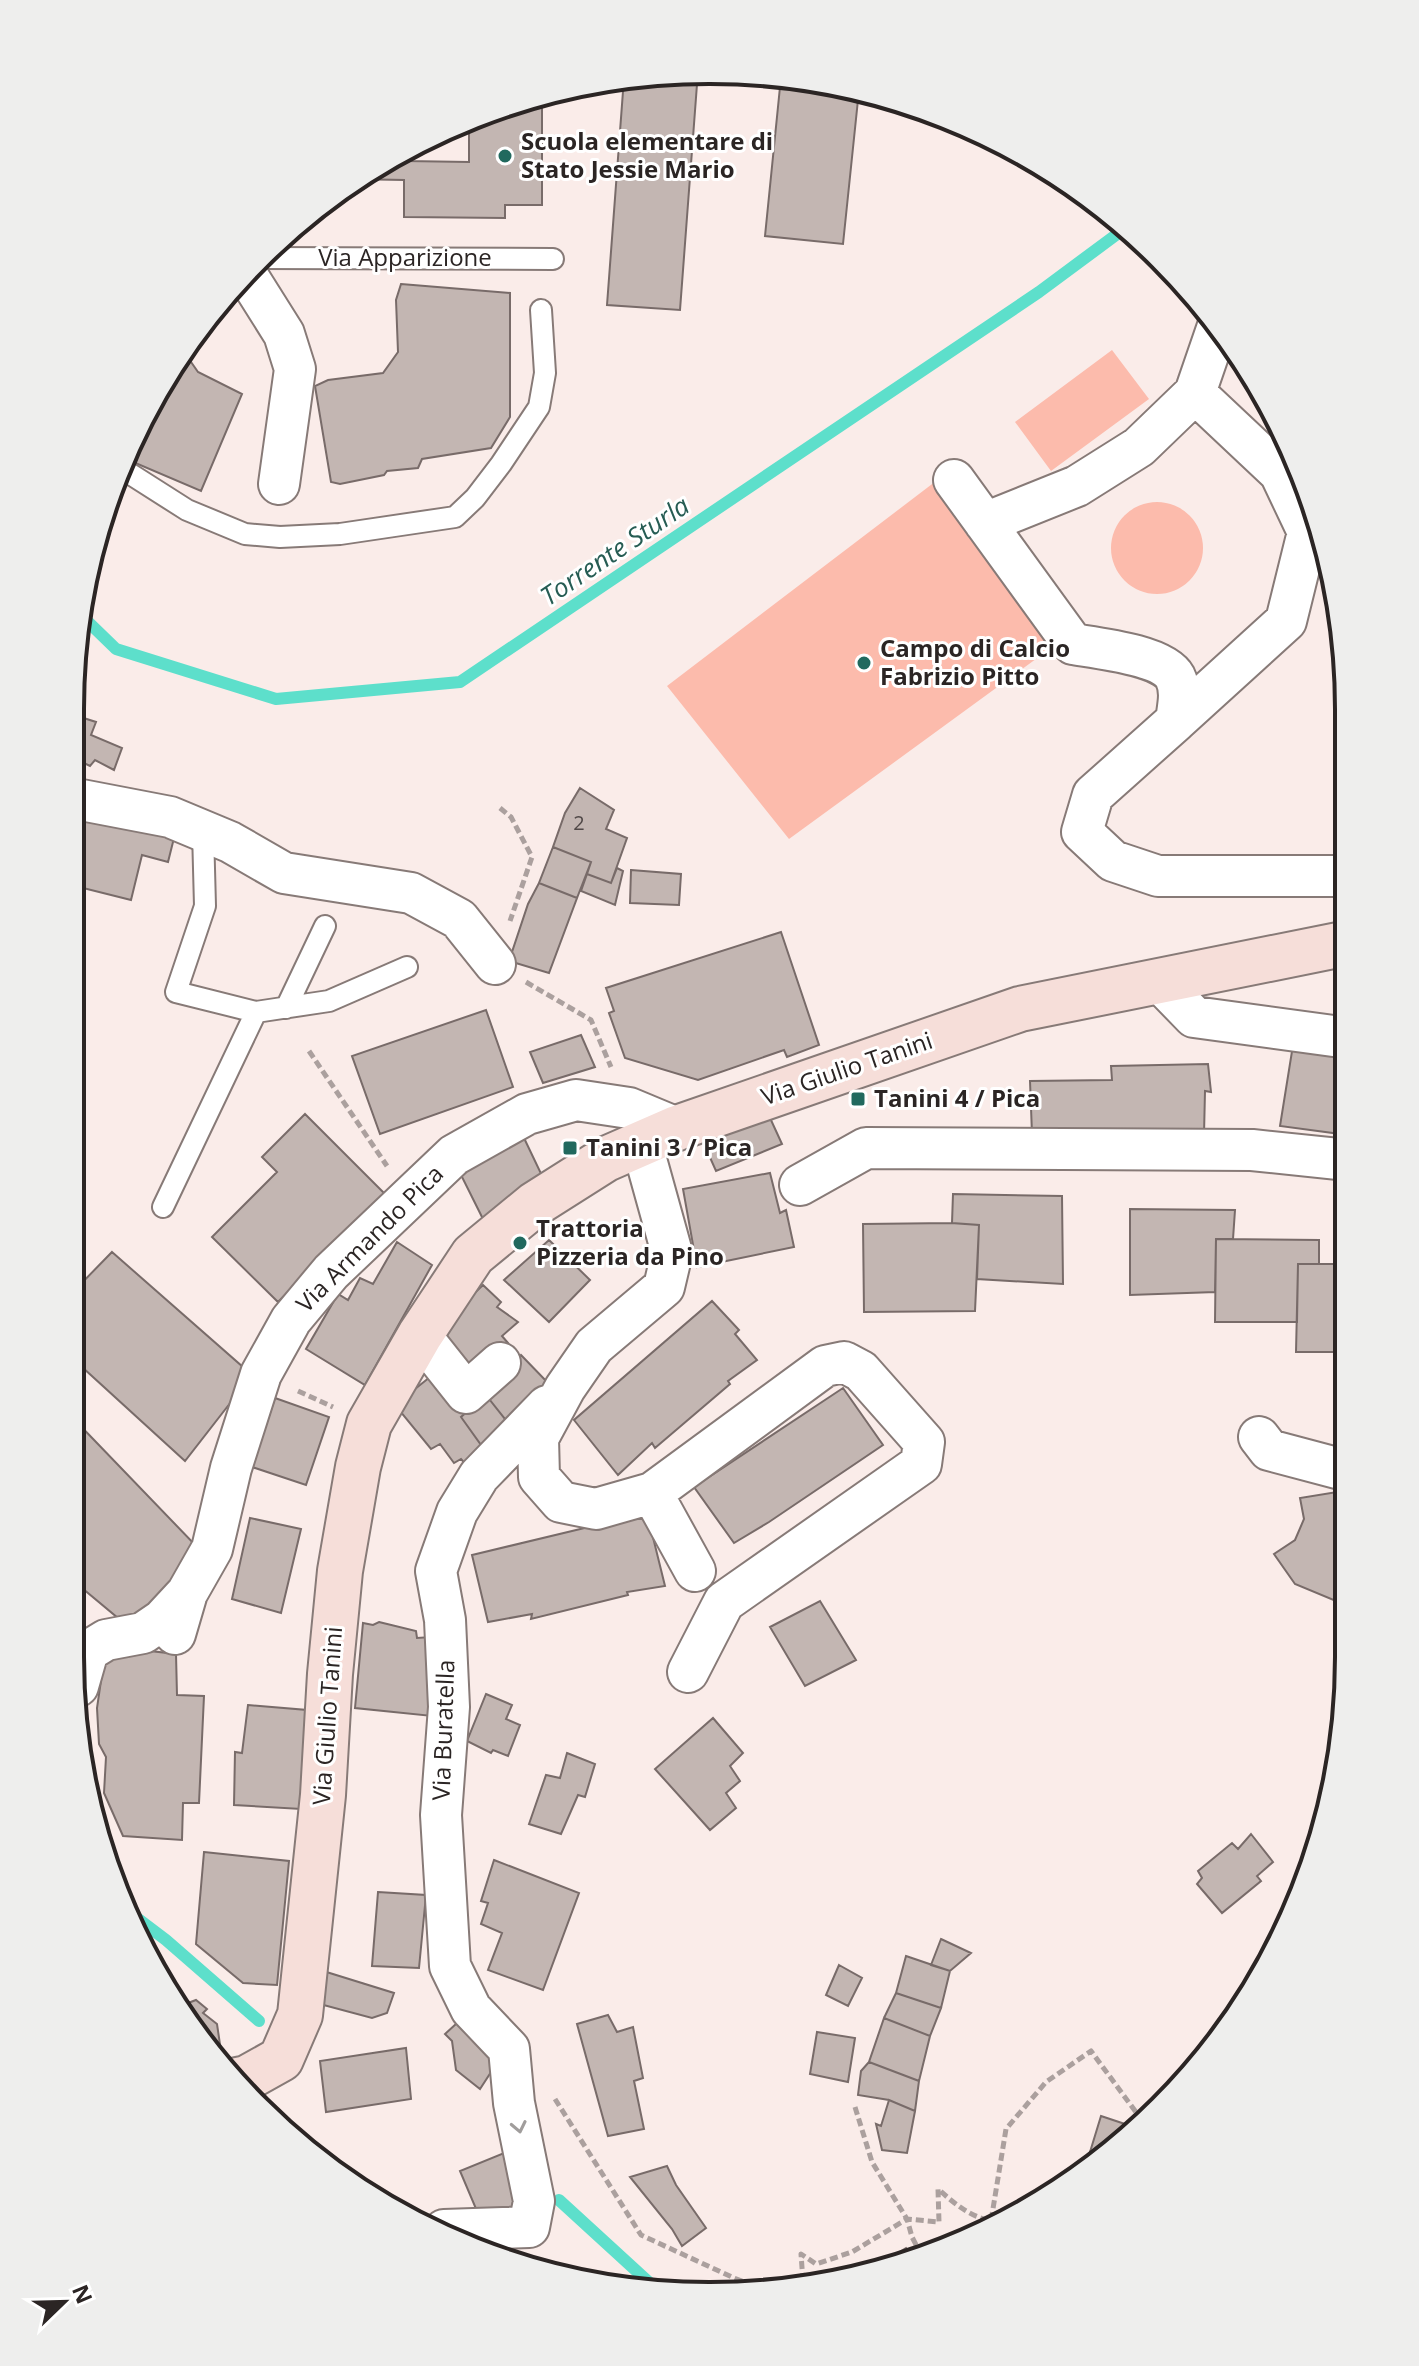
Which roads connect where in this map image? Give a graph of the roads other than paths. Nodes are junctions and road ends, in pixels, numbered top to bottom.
1 (277, 258) edge
2 (553, 259) dead end
3 (252, 283) edge
4 (541, 310) dead end
5 (1213, 339) edge
6 (1195, 393) junction
7 (130, 474) edge
8 (954, 480) dead end
9 (279, 484) dead end
10 (985, 523) junction
11 (1176, 721) junction
12 (84, 800) edge
13 (203, 831) junction
14 (1335, 876) edge
15 (325, 926) dead end
16 (1335, 946) edge
17 (495, 964) road end
18 (407, 967) dead end
19 (1159, 981) junction
20 (286, 1008) junction
21 (256, 1012) junction
22 (1335, 1036) edge
23 (650, 1127) junction
24 (1335, 1159) edge
25 (800, 1185) dead end
26 (163, 1207) dead end
27 (420, 1335) junction
28 (500, 1363) dead end
29 (565, 1388) junction
30 (1259, 1437) dead end
31 (1335, 1468) edge
32 (652, 1493) junction
33 (695, 1571) dead end
34 (187, 1593) junction
35 (175, 1634) dead end
36 (84, 1664) edge
37 (688, 1672) dead end
38 (247, 2078) edge
39 (460, 2229) edge

1 - 2 lane, Via Apparizione
3 - 9 street
4 - 7 lane
5 - 6 street
6 - 10 street
6 - 11 street
8 - 10 street
10 - 11 street
11 - 14 street
12 - 13 street
13 - 17 street
13 - 21 lane
15 - 20 lane
16 - 19 main road, Via Giulio Tanini
18 - 20 lane
19 - 22 street
19 - 23 main road, Via Giulio Tanini
20 - 21 lane
21 - 26 lane
23 - 27 main road, Via Giulio Tanini
23 - 29 street, Via Buratella
23 - 34 street, Via Armando Pica
24 - 25 street
27 - 28 street
27 - 38 main road, Via Giulio Tanini
29 - 32 street, Via Buratella
29 -> 39 street, Via Buratella
30 - 31 street
32 - 33 street
32 - 37 street, Via Buratella
34 - 35 street, Via Armando Pica
34 - 36 street, Via Armando Pica

